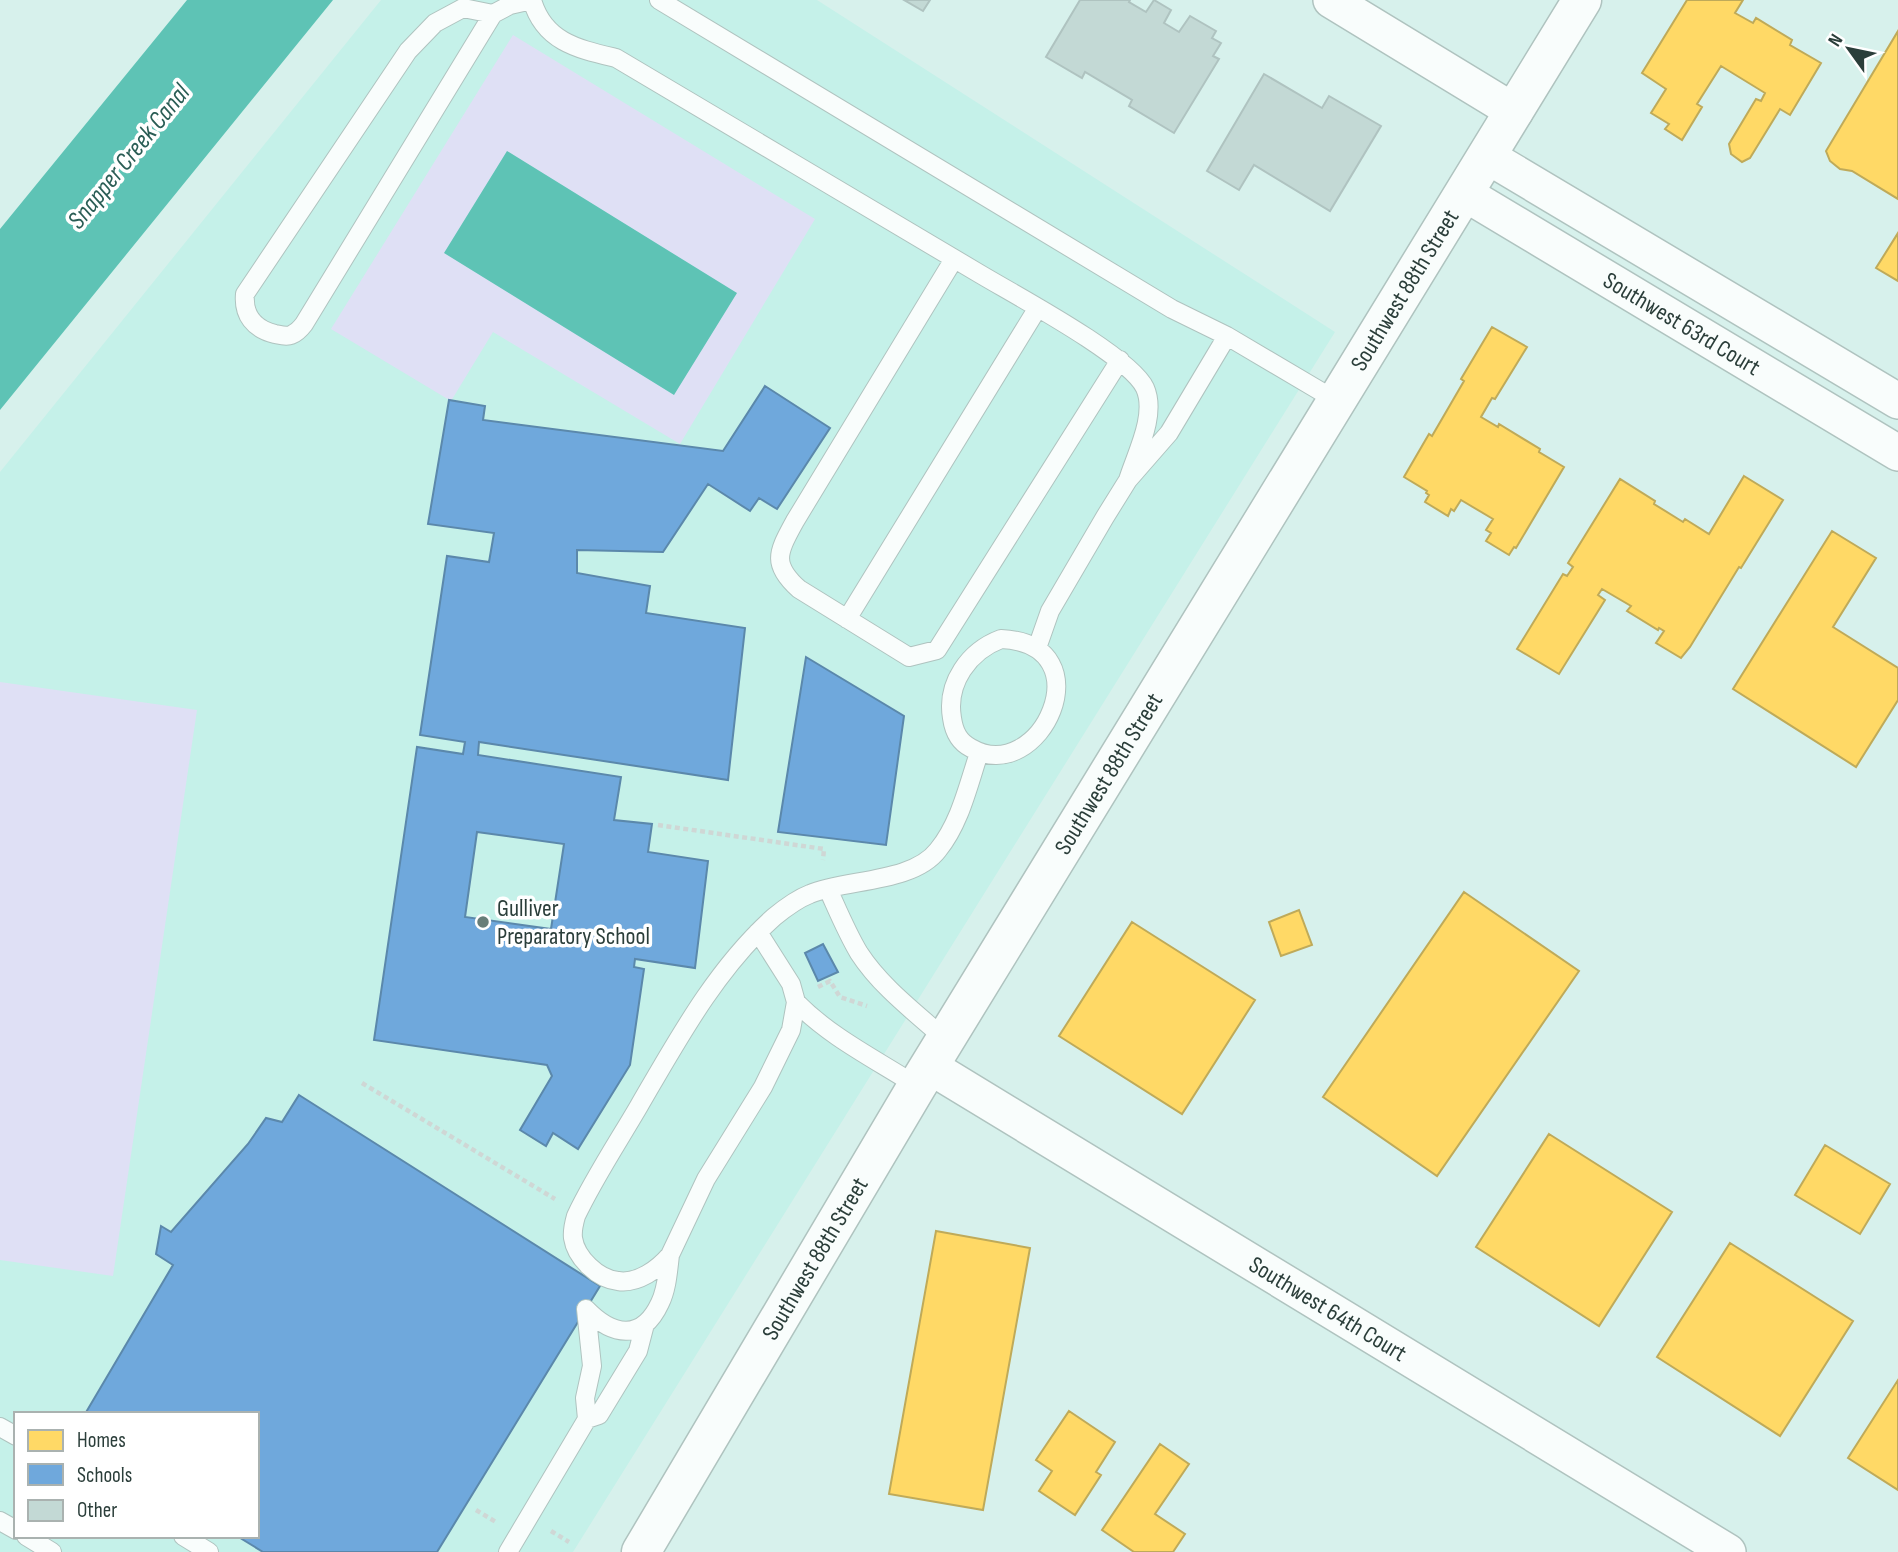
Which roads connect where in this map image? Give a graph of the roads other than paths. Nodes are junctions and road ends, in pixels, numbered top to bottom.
1 (532, 0) edge
2 (659, 0) edge
3 (1331, 0) edge
4 (1583, 0) edge
5 (493, 14) junction
6 (1515, 112) junction
7 (1487, 156) junction
8 (1464, 193) junction
9 (954, 259) junction
10 (1037, 309) junction
11 (1227, 336) junction
12 (1120, 360) junction
13 (1890, 396) edge
14 (1337, 401) junction
15 (1857, 429) junction
16 (1898, 453) edge
17 (1128, 480) junction
18 (847, 619) junction
19 (1037, 648) junction
20 (937, 650) junction
21 (961, 670) junction
22 (979, 753) junction
23 (828, 889) junction
24 (758, 932) junction
25 (796, 1002) junction
26 (930, 1064) junction
27 (576, 1248) junction
28 (670, 1255) junction
29 (576, 1270) dead end
30 (645, 1324) junction
31 (587, 1419) junction
32 (30, 1538) edge
33 (186, 1538) edge
34 (52, 1552) edge
35 (209, 1552) edge
36 (508, 1552) edge
37 (641, 1552) edge
38 (1728, 1552) edge

1 - 5 lane
1 - 9 lane
2 - 11 lane
3 - 6 street
4 - 6 street, Southwest 88th Street
5 - 5 lane
6 - 7 street, Southwest 88th Street
7 - 8 street, Southwest 88th Street
7 - 13 street, Southwest 63rd Court
8 - 14 street, Southwest 88th Street
8 - 15 street, Southwest 63rd Court
9 - 10 lane
9 - 18 lane
10 - 12 lane
10 - 18 lane
11 - 14 lane
11 - 17 lane
12 - 17 lane
12 - 20 lane
13 - 15 street
14 - 26 street, Southwest 88th Street
15 - 16 street, Southwest 63rd Court
17 - 19 lane
18 - 20 lane
19 - 21 lane
19 - 22 lane
20 - 21 lane
21 - 22 lane
22 - 23 lane
23 - 24 lane
23 - 26 lane
24 - 25 lane
24 - 27 lane
25 - 26 lane
25 - 28 lane
26 - 37 street, Southwest 88th Street
26 - 38 street, Southwest 64th Court
27 - 28 lane
27 - 29 lane
28 - 30 lane
30 - 31 lane
30 - 31 lane
31 - 36 lane
32 - 34 lane
33 - 35 lane

